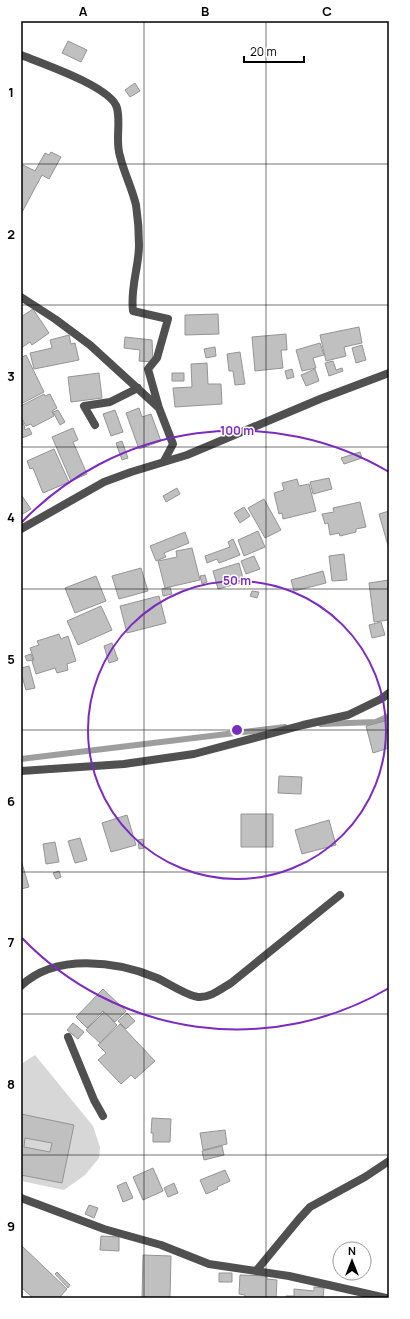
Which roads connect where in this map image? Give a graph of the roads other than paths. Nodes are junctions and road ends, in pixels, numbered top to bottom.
1 (21, 55) edge
2 (21, 298) edge
3 (389, 373) edge
4 (138, 388) junction
5 (159, 408) junction
6 (95, 425) dead end
7 (164, 461) junction
8 (21, 528) edge
9 (389, 694) edge
10 (21, 771) edge
11 (340, 895) dead end
12 (21, 986) edge
13 (68, 1037) dead end
14 (103, 1116) dead end
15 (389, 1161) edge
16 (21, 1198) edge
17 (256, 1271) junction
18 (349, 1289) junction
19 (348, 1298) edge
20 (386, 1298) edge

1 - 5 street
2 - 4 street
3 - 7 street
4 - 5 street
4 - 6 street
5 - 7 street
7 - 8 street
9 - 10 street
11 - 12 street
13 - 14 street
15 - 17 street
16 - 17 street
17 - 18 street
18 - 19 street
18 - 20 street

